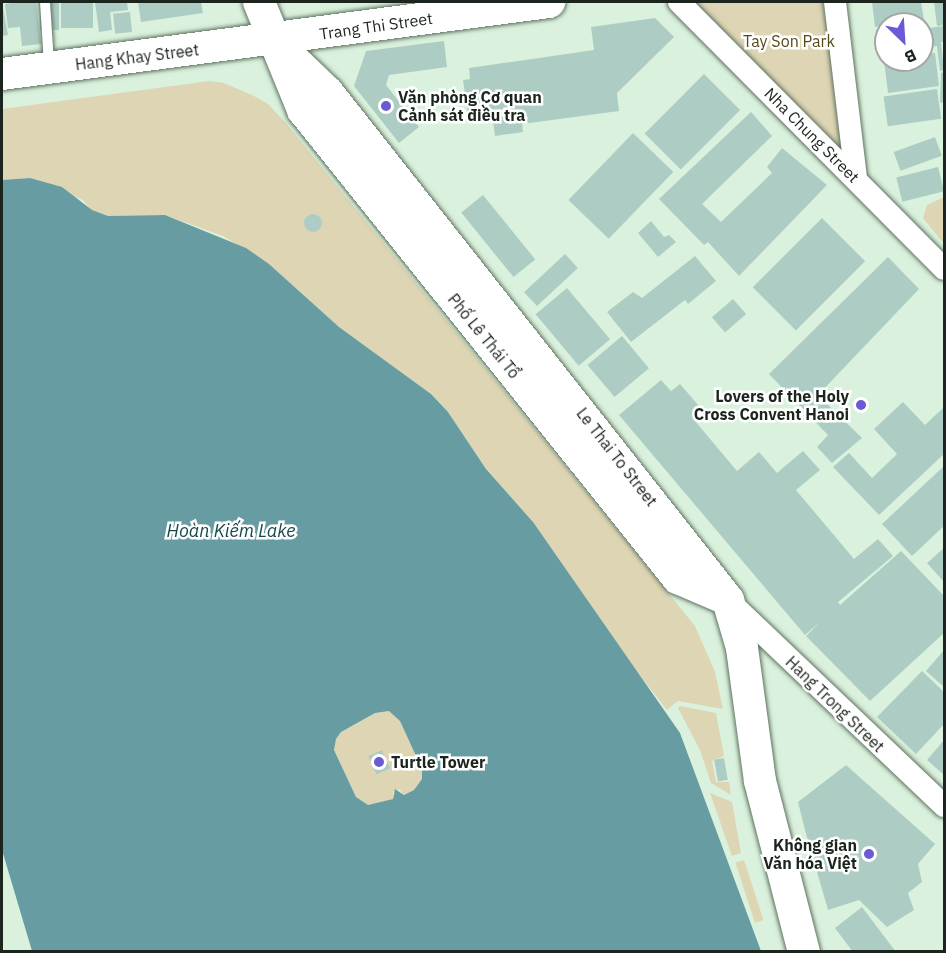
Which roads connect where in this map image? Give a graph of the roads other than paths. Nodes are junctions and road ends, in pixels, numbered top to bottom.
1 (45, 2) edge
2 (259, 2) edge
3 (549, 2) edge
4 (679, 2) edge
5 (835, 2) edge
6 (273, 40) junction
7 (49, 68) junction
8 (2, 74) edge
9 (856, 178) junction
10 (945, 269) edge
11 (728, 600) junction
12 (945, 806) edge
13 (804, 951) edge

1 - 7 lane
2 - 6 main road
3 - 6 main road, Trang Thi Street
4 - 9 street, Nha Chung Street
5 - 9 street
6 - 7 main road, Hang Khay Street
6 - 11 main road, Le Thai To Street
7 - 8 main road, Hang Khay Street
9 - 10 street, Nha Chung Street
11 - 12 street, Hang Trong Street
11 - 13 main road, Le Thai To Street

